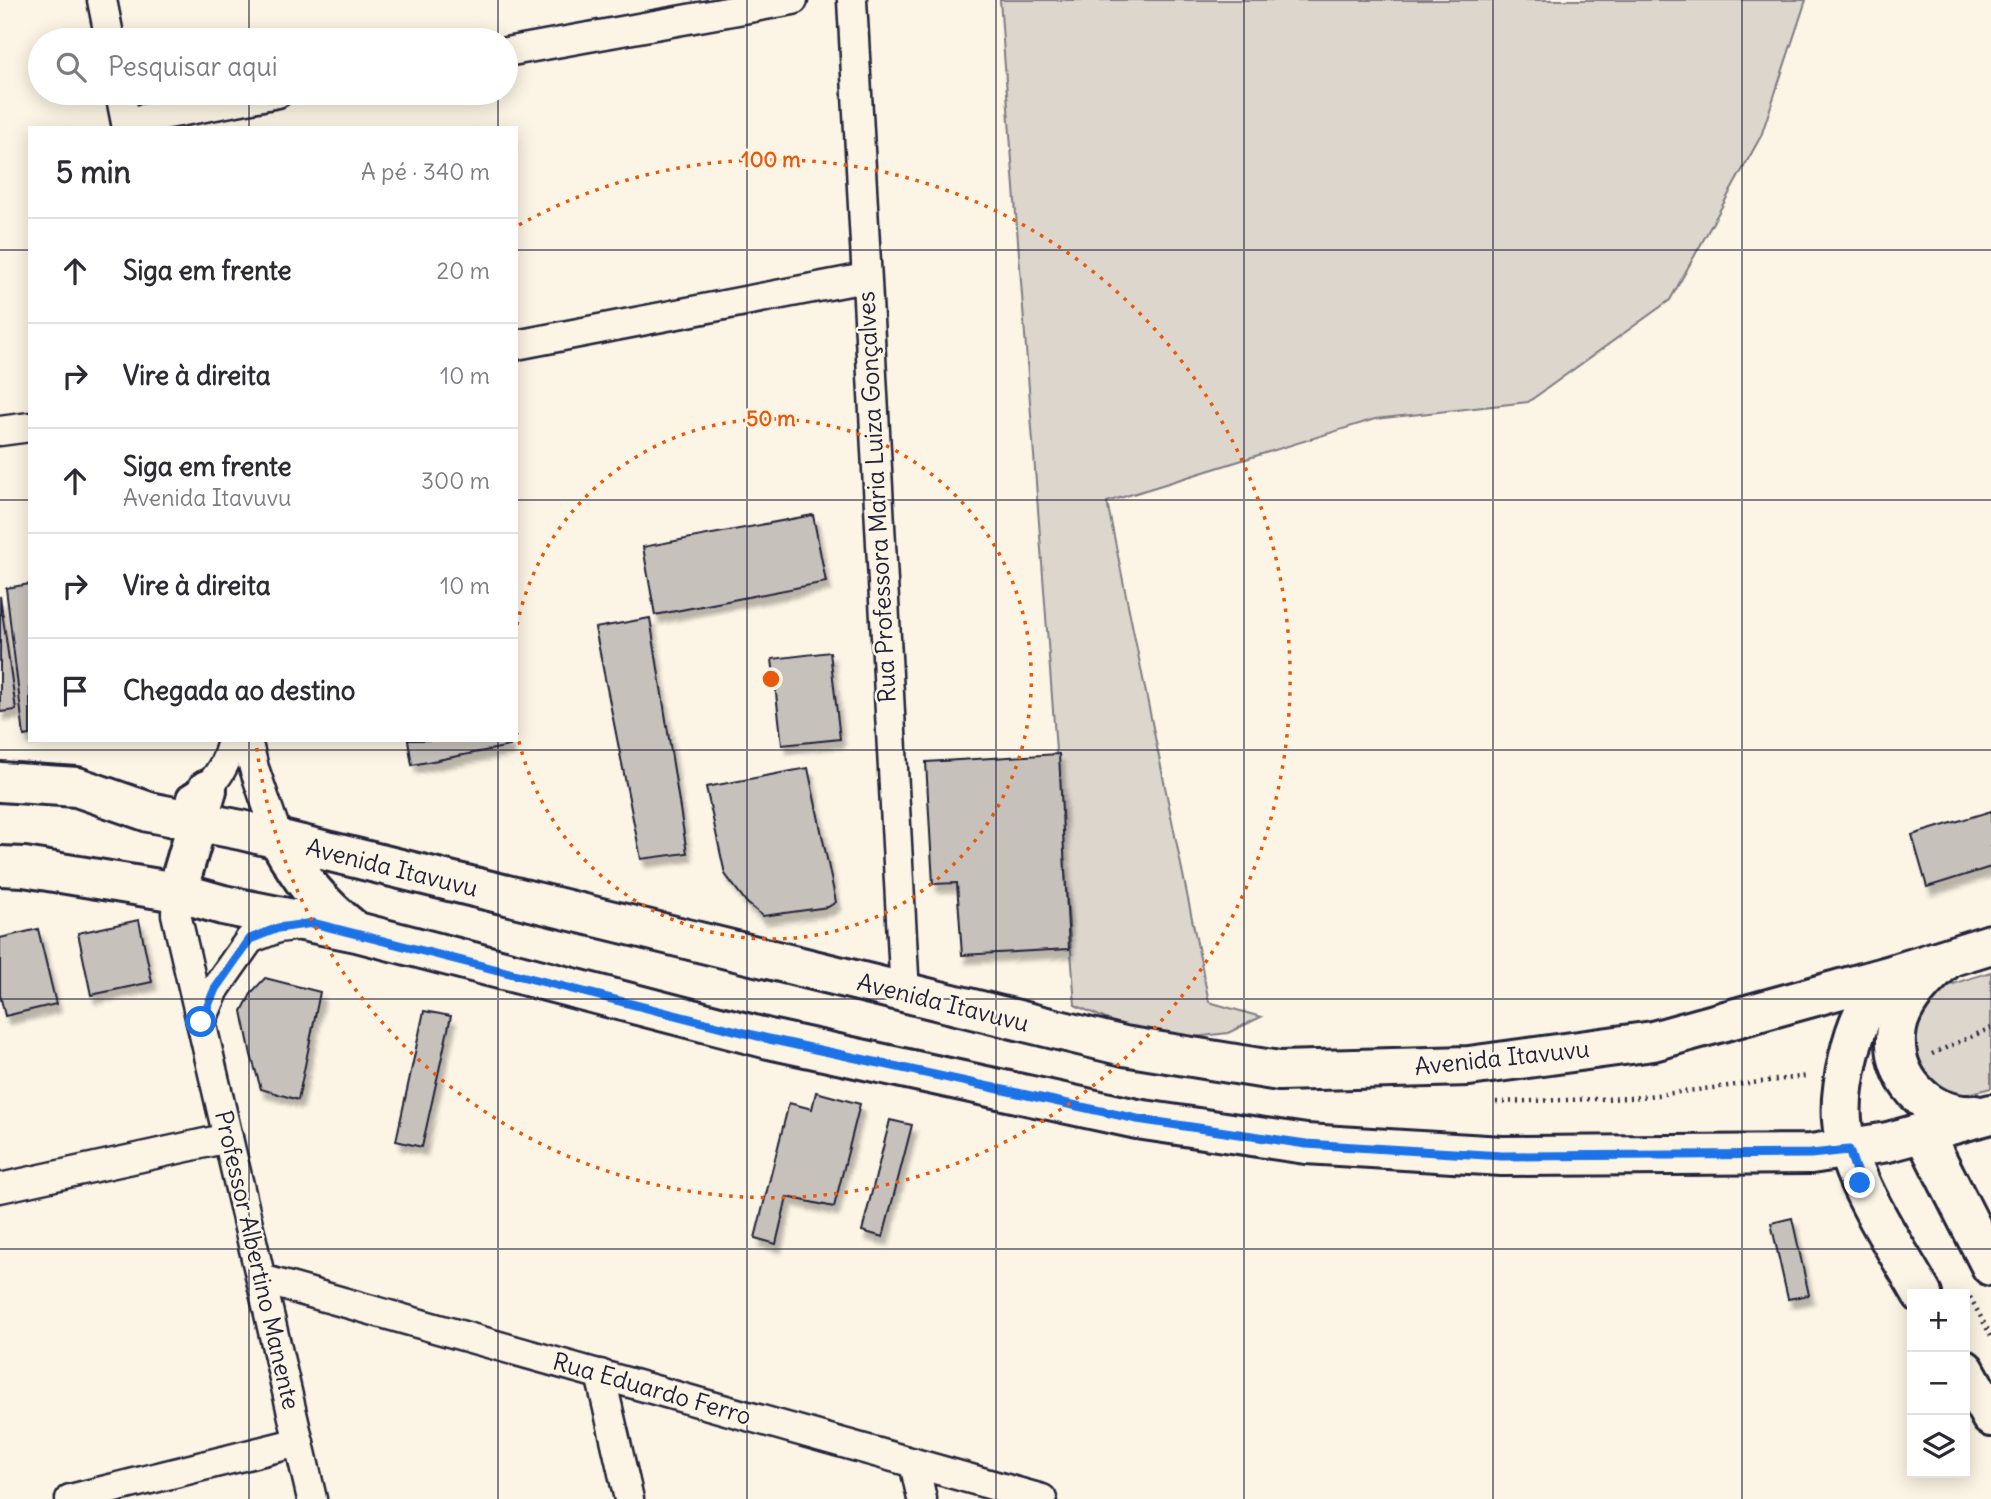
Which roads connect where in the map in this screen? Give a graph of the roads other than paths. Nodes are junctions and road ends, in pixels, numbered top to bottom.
1 (102, 0) edge
2 (793, 0) edge
3 (852, 0) edge
4 (108, 28) edge
5 (518, 50) edge
6 (122, 105) edge
7 (221, 105) edge
8 (126, 125) edge
9 (865, 278) junction
10 (518, 345) edge
11 (28, 427) edge
12 (0, 430) edge
13 (232, 742) edge
14 (248, 742) edge
15 (0, 782) edge
16 (202, 806) junction
17 (279, 840) junction
18 (0, 866) edge
19 (177, 892) junction
20 (313, 923) junction
21 (357, 932) junction
22 (1991, 944) edge
23 (1952, 954) junction
24 (1895, 974) junction
25 (905, 994) junction
26 (201, 1022) junction
27 (1990, 1114) edge
28 (1923, 1132) junction
29 (228, 1138) junction
30 (1849, 1150) junction
31 (0, 1188) edge
32 (1991, 1266) edge
33 (261, 1279) junction
34 (1920, 1289) edge
35 (600, 1374) junction
36 (1970, 1379) edge
37 (1991, 1417) edge
38 (299, 1442) junction
39 (914, 1463) junction
40 (70, 1499) edge
41 (312, 1499) edge
42 (629, 1499) edge
43 (922, 1499) edge
44 (1042, 1499) edge

1 - 4 street
2 - 5 street
3 - 9 street, Rua Professora Maria Luiza Gonçalves
6 - 8 street
7 - 8 street
9 - 10 street
9 - 25 street, Rua Professora Maria Luiza Gonçalves
11 - 12 street
13 - 16 street
14 - 17 street
15 - 16 main road, Avenida Itavuvu
16 - 17 main road, Avenida Itavuvu
16 - 19 main road
17 - 21 main road
17 - 25 main road, Avenida Itavuvu
18 - 19 main road
19 - 20 main road
19 - 26 street, Professor Albertino Manente
20 - 21 main road
20 - 26 street
21 - 30 main road
22 - 23 main road, Avenida Itavuvu
23 - 24 main road, Avenida Itavuvu
23 - 27 main road
24 - 25 main road, Avenida Itavuvu
24 - 30 main road, Avenida Itavuvu
26 - 29 street, Professor Albertino Manente
27 - 28 main road
28 - 30 main road
28 - 32 main road
29 - 31 street
29 - 33 street, Professor Albertino Manente
30 - 34 main road, Avenida Itavuvu
33 - 35 street, Rua Eduardo Ferro
33 - 38 street, Professor Albertino Manente
35 - 39 street, Rua Eduardo Ferro
35 - 42 street
36 - 37 main road
38 - 40 street
38 - 41 street, Professor Albertino Manente
39 - 43 street
39 - 44 street, Rua Eduardo Ferro

